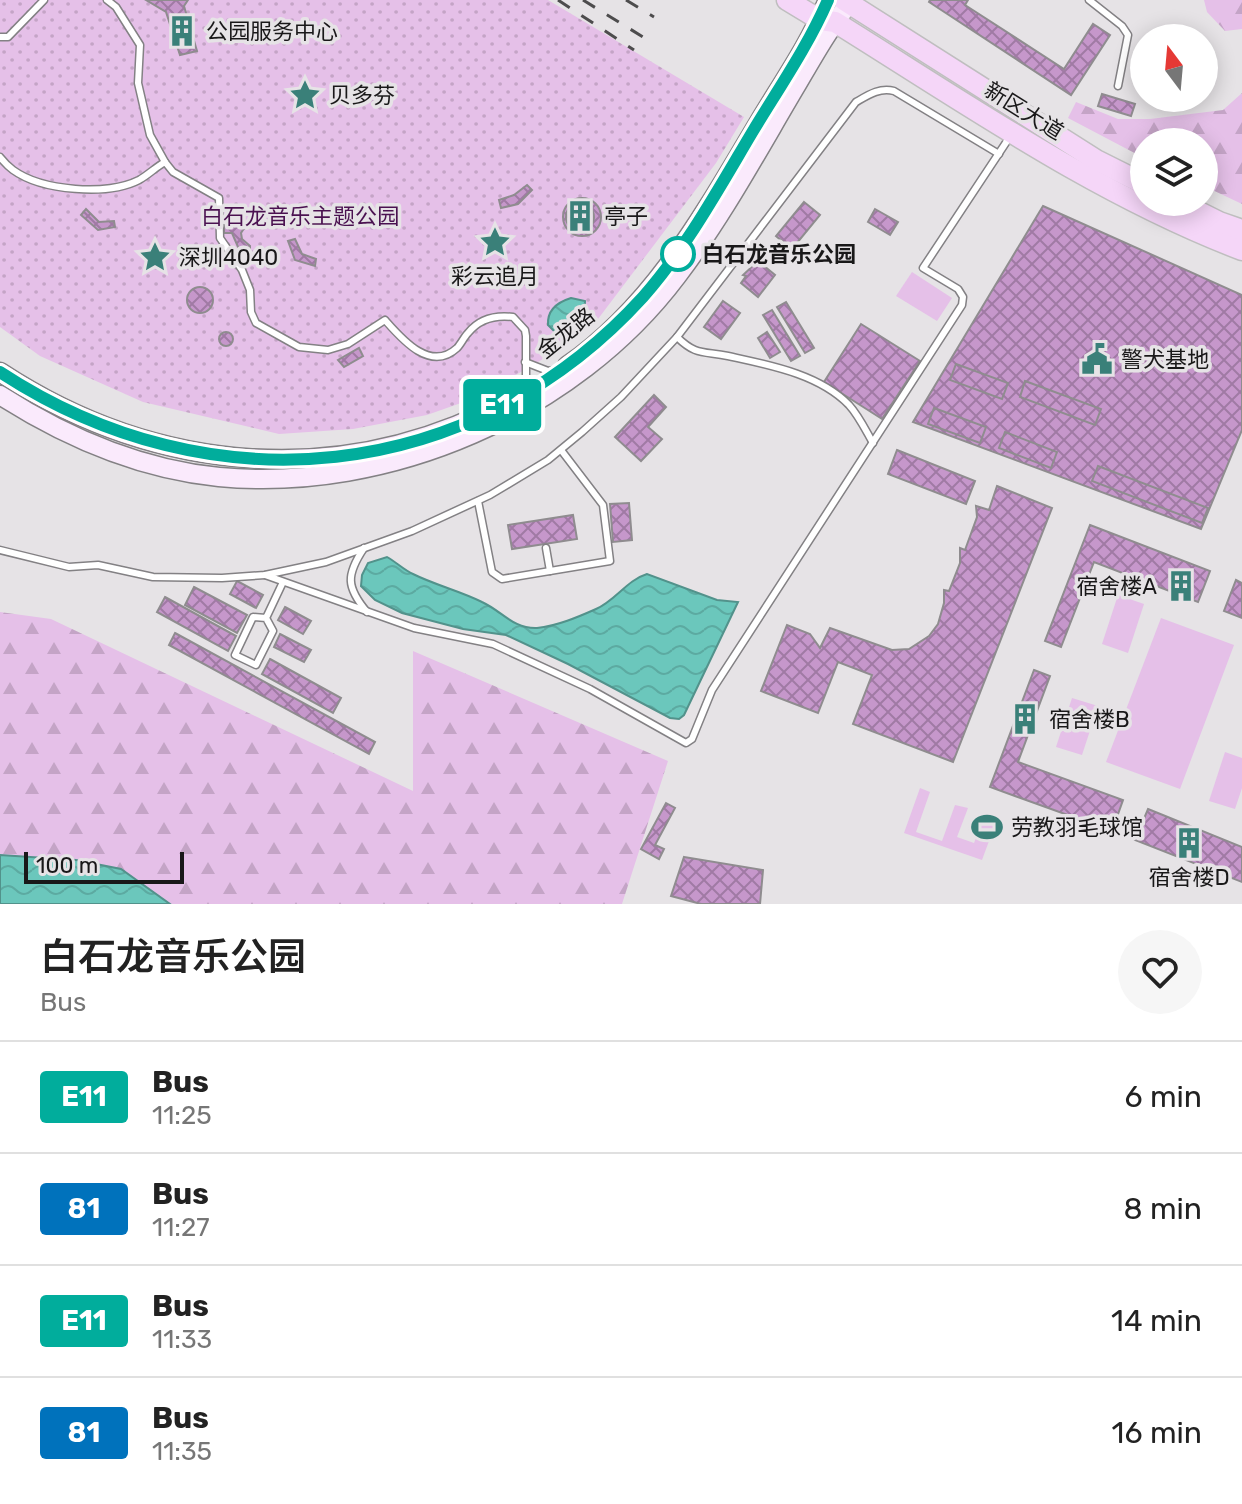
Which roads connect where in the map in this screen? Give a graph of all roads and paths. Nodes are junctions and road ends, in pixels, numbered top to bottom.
1 (44, 0) edge
2 (107, 0) edge
3 (787, 0) edge
4 (828, 0) edge
5 (1089, 0) edge
6 (848, 1) edge
7 (828, 21) junction
8 (0, 37) edge
9 (1118, 86) dead end
10 (1013, 132) junction
11 (999, 154) junction
12 (0, 157) edge
13 (165, 162) junction
14 (1130, 177) edge
15 (1207, 216) edge
16 (1242, 230) edge
17 (1242, 250) edge
18 (677, 337) junction
19 (525, 362) junction
20 (562, 369) junction
21 (0, 372) edge
22 (0, 395) edge
23 (518, 397) junction
24 (873, 443) junction
25 (561, 450) junction
26 (478, 501) junction
27 (364, 548) junction
28 (546, 548) dead end
29 (0, 550) edge
30 (550, 571) junction
31 (265, 575) junction
32 (283, 582) junction
33 (367, 613) junction
34 (266, 618) junction

1 - 8 lane
2 - 13 lane
3 - 7 main road, 新区大道
4 - 7 main road, 金龙路
5 - 9 lane
6 - 7 main road, 金龙路
6 - 14 main road, 新区大道
7 - 10 main road, 新区大道
7 - 20 main road, 金龙路
7 - 22 main road, 金龙路
10 - 11 lane
10 - 17 main road, 新区大道
11 - 18 lane
11 - 24 lane
12 - 13 lane
13 - 19 lane
15 - 16 main road
18 - 24 lane
18 - 25 lane
19 - 20 lane
19 - 23 lane
20 - 23 main road, 金龙路
21 - 23 main road, 金龙路
24 - 33 lane
25 - 26 lane
25 - 30 lane
26 - 27 lane
26 - 30 lane
27 - 31 lane
27 - 33 lane
28 - 30 lane
29 - 31 lane
31 - 32 lane
32 - 33 lane
32 - 34 lane
34 - 34 lane

